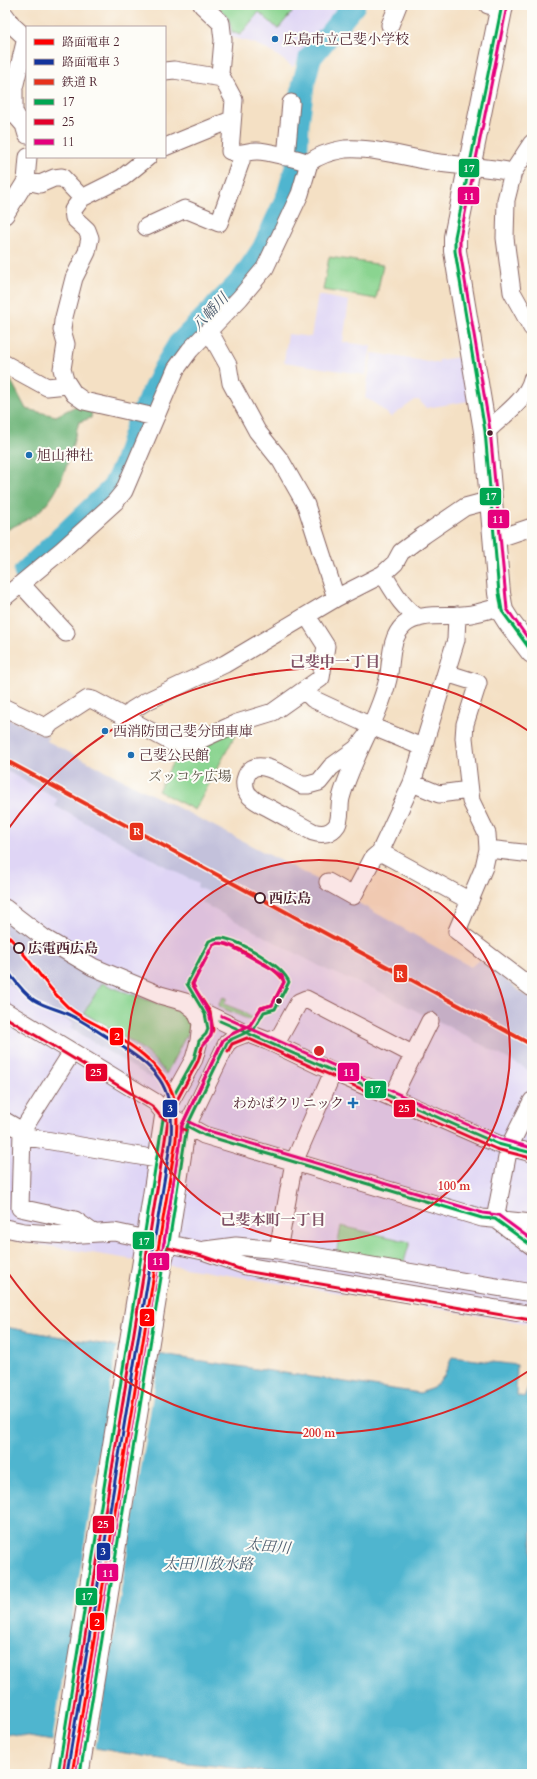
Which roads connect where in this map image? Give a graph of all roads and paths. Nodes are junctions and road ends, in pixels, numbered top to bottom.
1 (202, 5) edge
2 (398, 5) edge
3 (497, 6) edge
4 (5, 15) edge
5 (390, 25) dead end
6 (166, 71) edge
7 (222, 78) junction
8 (9, 88) edge
9 (290, 103) dead end
10 (232, 121) junction
11 (26, 132) edge
12 (532, 143) edge
13 (166, 147) edge
14 (242, 154) junction
15 (28, 158) edge
16 (147, 158) edge
17 (296, 160) junction
18 (470, 166) junction
19 (513, 172) junction
20 (26, 181) junction
21 (82, 198) junction
22 (5, 215) edge
23 (146, 227) dead end
24 (532, 328) edge
25 (207, 332) junction
26 (5, 364) edge
27 (532, 379) edge
28 (67, 385) junction
29 (146, 416) junction
30 (485, 431) junction
31 (491, 500) junction
32 (532, 527) edge
33 (496, 540) junction
34 (383, 574) junction
35 (22, 585) junction
36 (5, 597) edge
37 (336, 598) junction
38 (501, 606) junction
39 (457, 615) junction
40 (307, 616) junction
41 (419, 618) junction
42 (66, 633) dead end
43 (532, 652) edge
44 (446, 673) junction
45 (304, 690) junction
46 (5, 708) edge
47 (128, 718) junction
48 (368, 732) junction
49 (422, 747) junction
50 (412, 783) junction
51 (470, 790) junction
52 (488, 849) junction
53 (380, 852) junction
54 (532, 854) edge
55 (328, 882) dead end
56 (470, 900) junction
57 (5, 908) edge
58 (532, 988) edge
59 (192, 1007) junction
60 (5, 1011) edge
61 (430, 1021) dead end
62 (247, 1033) junction
63 (268, 1041) junction
64 (72, 1052) junction
65 (414, 1055) junction
66 (333, 1072) junction
67 (392, 1098) junction
68 (532, 1101) edge
69 (164, 1113) junction
70 (5, 1121) edge
71 (187, 1126) junction
72 (5, 1130) edge
73 (22, 1131) junction
74 (508, 1147) junction
75 (532, 1153) edge
76 (157, 1159) junction
77 (294, 1162) junction
78 (495, 1219) junction
79 (532, 1223) edge
80 (5, 1228) edge
81 (92, 1232) junction
82 (145, 1239) junction
83 (532, 1246) edge
84 (278, 1250) junction
85 (167, 1251) junction
86 (203, 1251) junction
87 (532, 1293) edge
88 (532, 1315) edge
89 (58, 1774) edge
90 (80, 1774) edge

1 - 7 street
2 - 5 street
3 - 18 main road
4 - 8 street
6 - 7 street
7 - 10 street
8 - 11 street
9 - 17 street
10 - 13 street
10 - 14 street
12 - 19 street
14 - 17 street
14 - 23 street
15 - 20 street
16 - 21 street
17 - 18 street
17 - 25 street
18 - 19 street
18 - 30 main road
19 - 24 street
20 - 21 street
20 - 22 street
21 - 28 street
25 - 29 street
25 - 37 street
26 - 28 street
27 - 30 street
28 - 29 street
29 - 35 street
30 - 31 main road
31 - 33 main road
31 - 34 street
32 - 33 street
33 - 38 main road
34 - 37 street
34 - 41 street
35 - 36 street
35 - 42 street
37 - 40 street
38 - 39 street
38 - 43 main road
39 - 41 street
39 - 44 street
40 - 45 street
40 - 47 street
41 - 48 street
44 - 49 street
44 - 51 street
45 - 47 street
45 - 48 street
46 - 47 street
48 - 48 street
48 - 49 street
49 - 50 street
50 - 51 street
50 - 53 street
51 - 52 street
52 - 54 street
52 - 56 street
53 - 55 street
53 - 56 street
56 - 58 street
57 - 59 street
59 - 62 street
59 - 69 street
60 - 64 street
61 - 65 street
62 - 63 street
62 - 71 street
63 - 65 street
63 - 66 street
64 - 69 street
64 - 73 street
65 - 67 street
66 - 67 street
66 - 77 street
67 - 74 street
68 - 74 street
69 - 71 street
69 - 76 street
70 - 73 street
71 - 77 street
71 - 85 street
72 - 73 street
73 - 76 street
73 - 81 street
74 - 75 street
74 - 78 street
76 - 82 street
77 - 78 street
77 - 84 street
78 - 79 street
78 - 83 street
80 - 81 street
81 - 82 street
82 - 85 street
82 - 89 street
84 - 86 street
84 - 87 street
85 - 86 street
85 - 90 street
86 - 88 street

